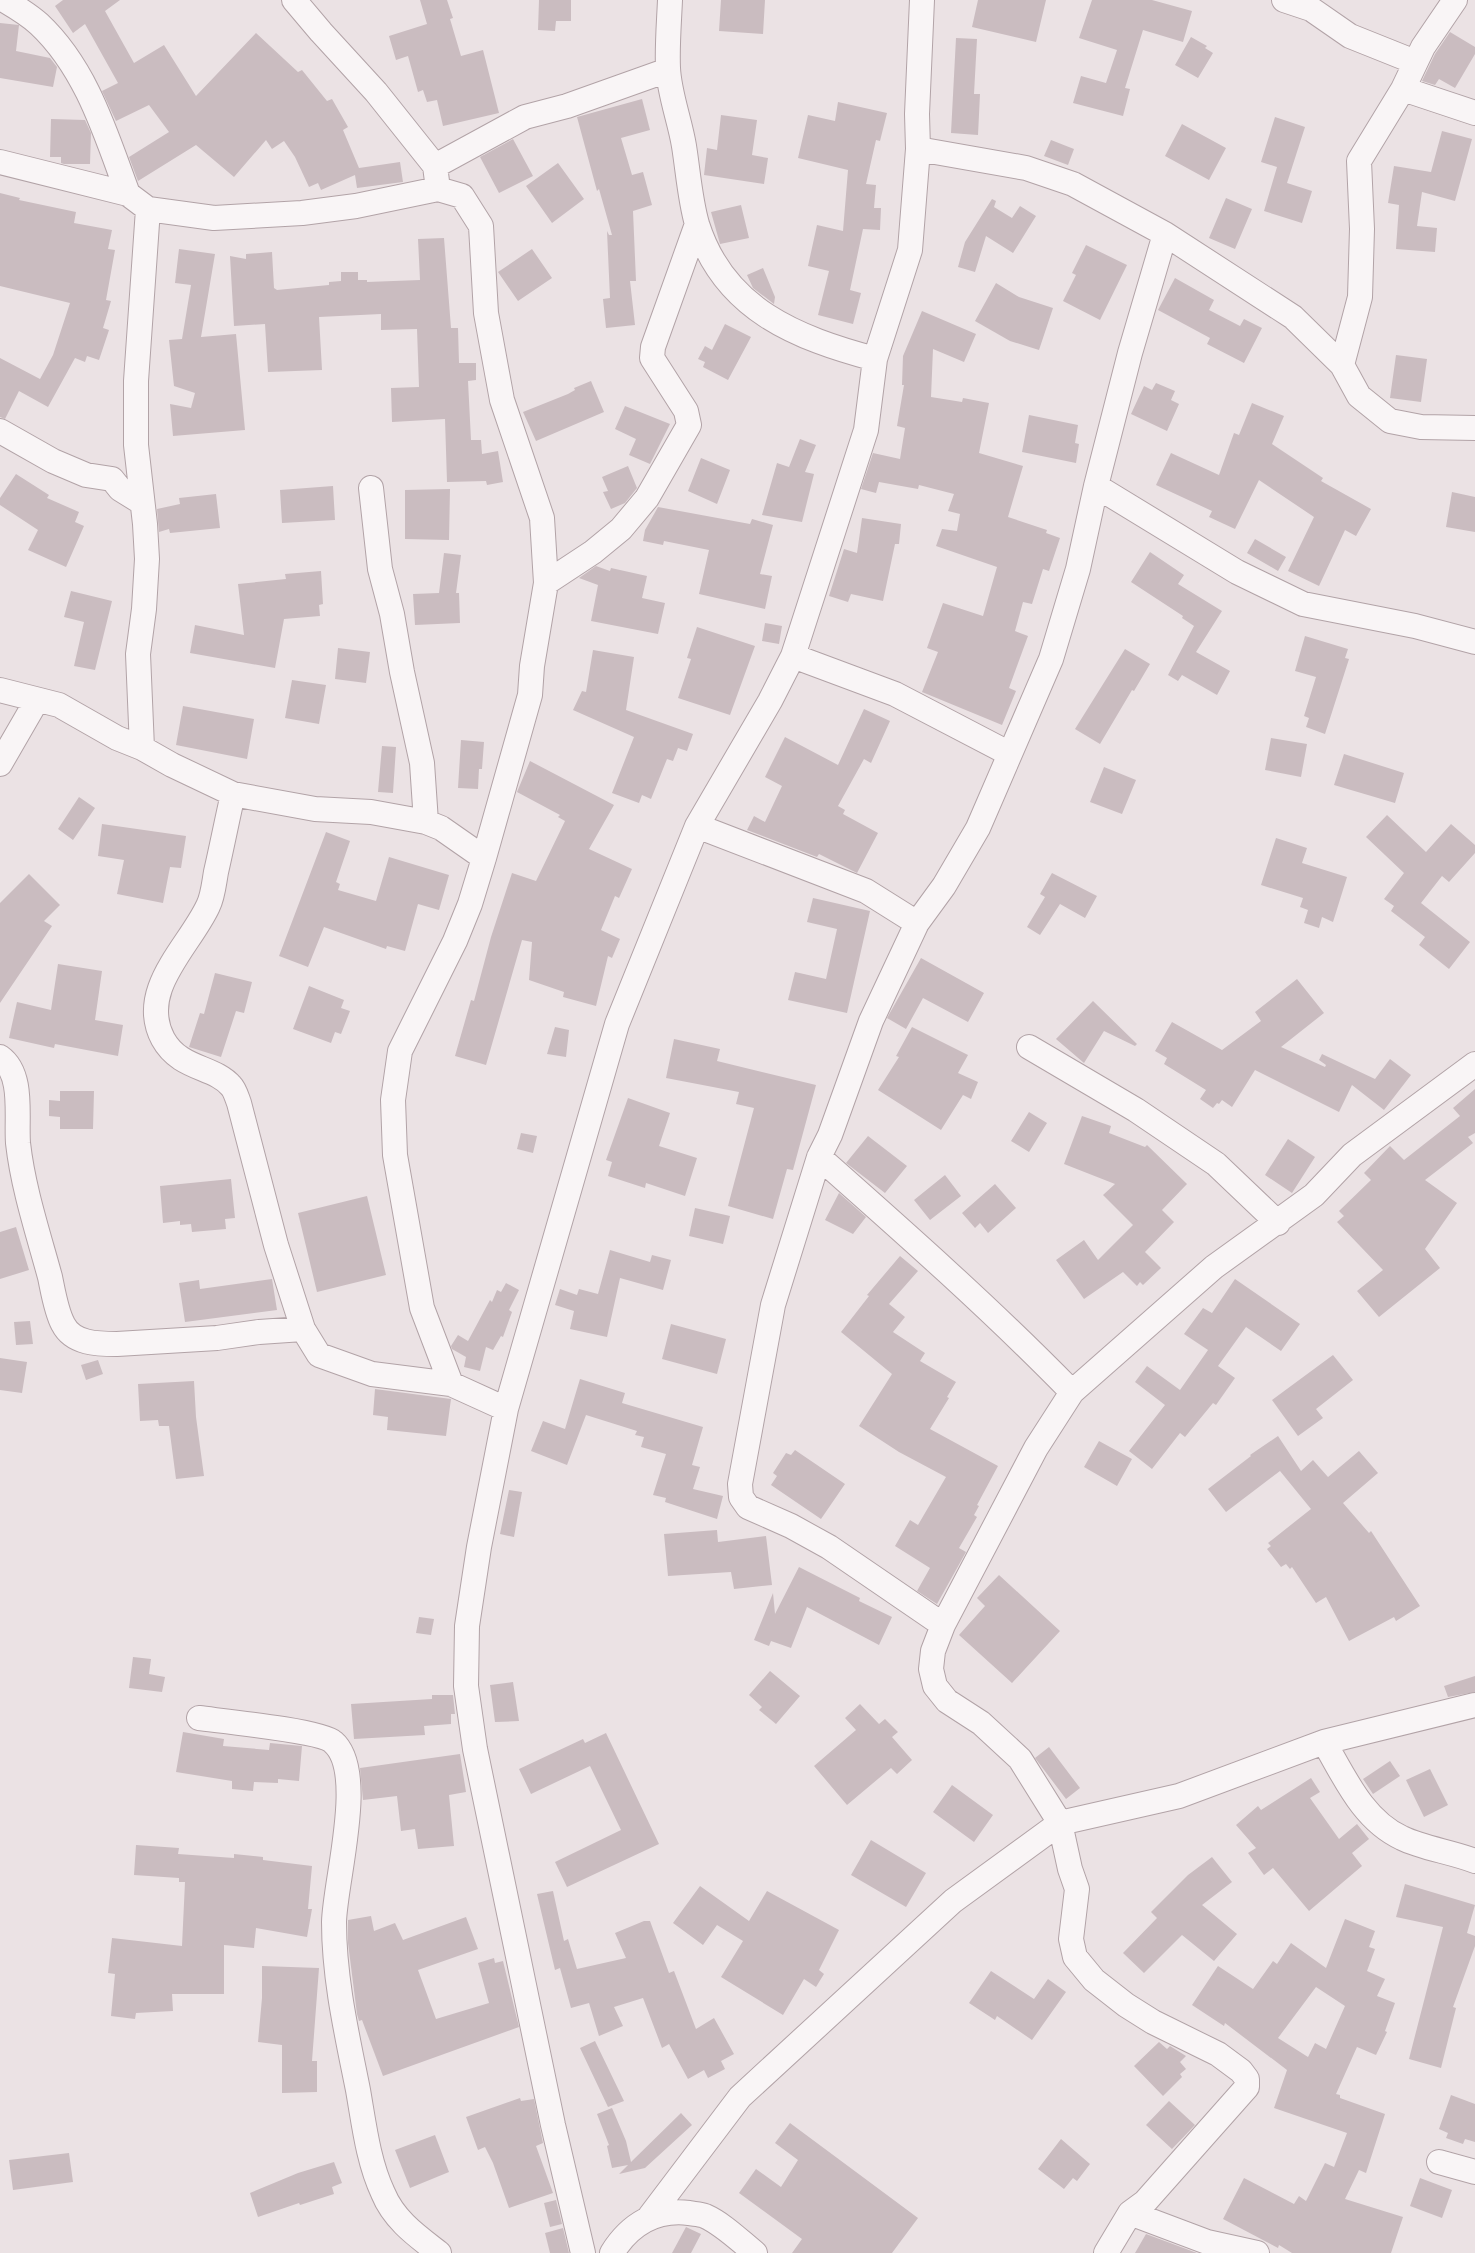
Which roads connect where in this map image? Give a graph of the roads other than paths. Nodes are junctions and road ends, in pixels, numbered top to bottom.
1 (4, 0) edge
2 (294, 0) edge
3 (670, 0) edge
4 (922, 0) edge
5 (1284, 0) edge
6 (1455, 0) edge
7 (1415, 62) junction
8 (668, 70) junction
9 (1403, 88) junction
10 (1475, 113) edge
11 (918, 150) junction
12 (0, 162) edge
13 (437, 178) junction
14 (128, 194) junction
15 (148, 209) junction
16 (697, 224) junction
17 (1165, 234) junction
18 (875, 359) junction
19 (1342, 364) junction
20 (1475, 428) edge
21 (0, 431) edge
22 (136, 445) junction
23 (112, 478) junction
24 (1096, 486) junction
25 (371, 488) dead end
26 (141, 502) junction
27 (546, 584) junction
28 (1475, 642) edge
29 (793, 656) junction
30 (0, 690) edge
31 (37, 700) junction
32 (142, 748) junction
33 (1010, 754) junction
34 (0, 764) edge
35 (233, 794) junction
36 (426, 822) junction
37 (697, 826) junction
38 (484, 858) junction
39 (918, 923) junction
40 (1029, 1046) dead end
41 (0, 1057) edge
42 (1475, 1064) edge
43 (819, 1157) junction
44 (1278, 1223) junction
45 (303, 1329) junction
46 (451, 1384) junction
47 (1072, 1392) junction
48 (506, 1409) junction
49 (943, 1624) junction
50 (1475, 1704) edge
51 (199, 1718) dead end
52 (1324, 1742) junction
53 (1060, 1824) junction
54 (1475, 1861) edge
55 (1439, 2162) dead end
56 (1475, 2172) edge
57 (1130, 2213) junction
58 (650, 2216) junction
59 (439, 2253) edge
60 (584, 2253) edge
61 (612, 2253) edge
62 (755, 2253) edge
63 (1106, 2253) edge
64 (1257, 2253) edge

1 - 14 street
2 - 13 street
3 - 8 street
4 - 11 street
5 - 7 street
6 - 7 street
7 - 9 street
8 - 13 street
8 - 16 street
9 - 10 street
9 - 19 street
11 - 17 street
11 - 18 street
12 - 14 street
13 - 15 street
13 - 27 street
14 - 15 street
15 - 22 street
16 - 18 street
16 - 27 street
17 - 19 street
17 - 24 street
18 - 29 street
19 - 20 street
21 - 23 street
22 - 23 street
22 - 26 street
23 - 26 street
24 - 28 street
24 - 33 street
25 - 36 street
26 - 32 street
27 - 38 street
29 - 33 street
29 - 37 street
30 - 31 street
31 - 32 street
31 - 34 street
32 - 35 street
33 - 39 street
35 - 36 street
35 - 45 street
36 - 38 street
37 - 39 street
37 - 48 street
38 - 46 street
39 - 43 street
40 - 44 street
41 - 45 street
42 - 44 street
43 - 47 street
43 - 49 street
44 - 47 street
45 - 46 street
46 - 48 street
47 - 49 street
48 - 60 street
49 - 53 street
50 - 52 street
51 - 59 street
52 - 53 street
52 - 54 street
53 - 57 street
53 - 58 street
55 - 56 street
57 - 63 street
57 - 64 street
58 - 61 street
58 - 62 street

